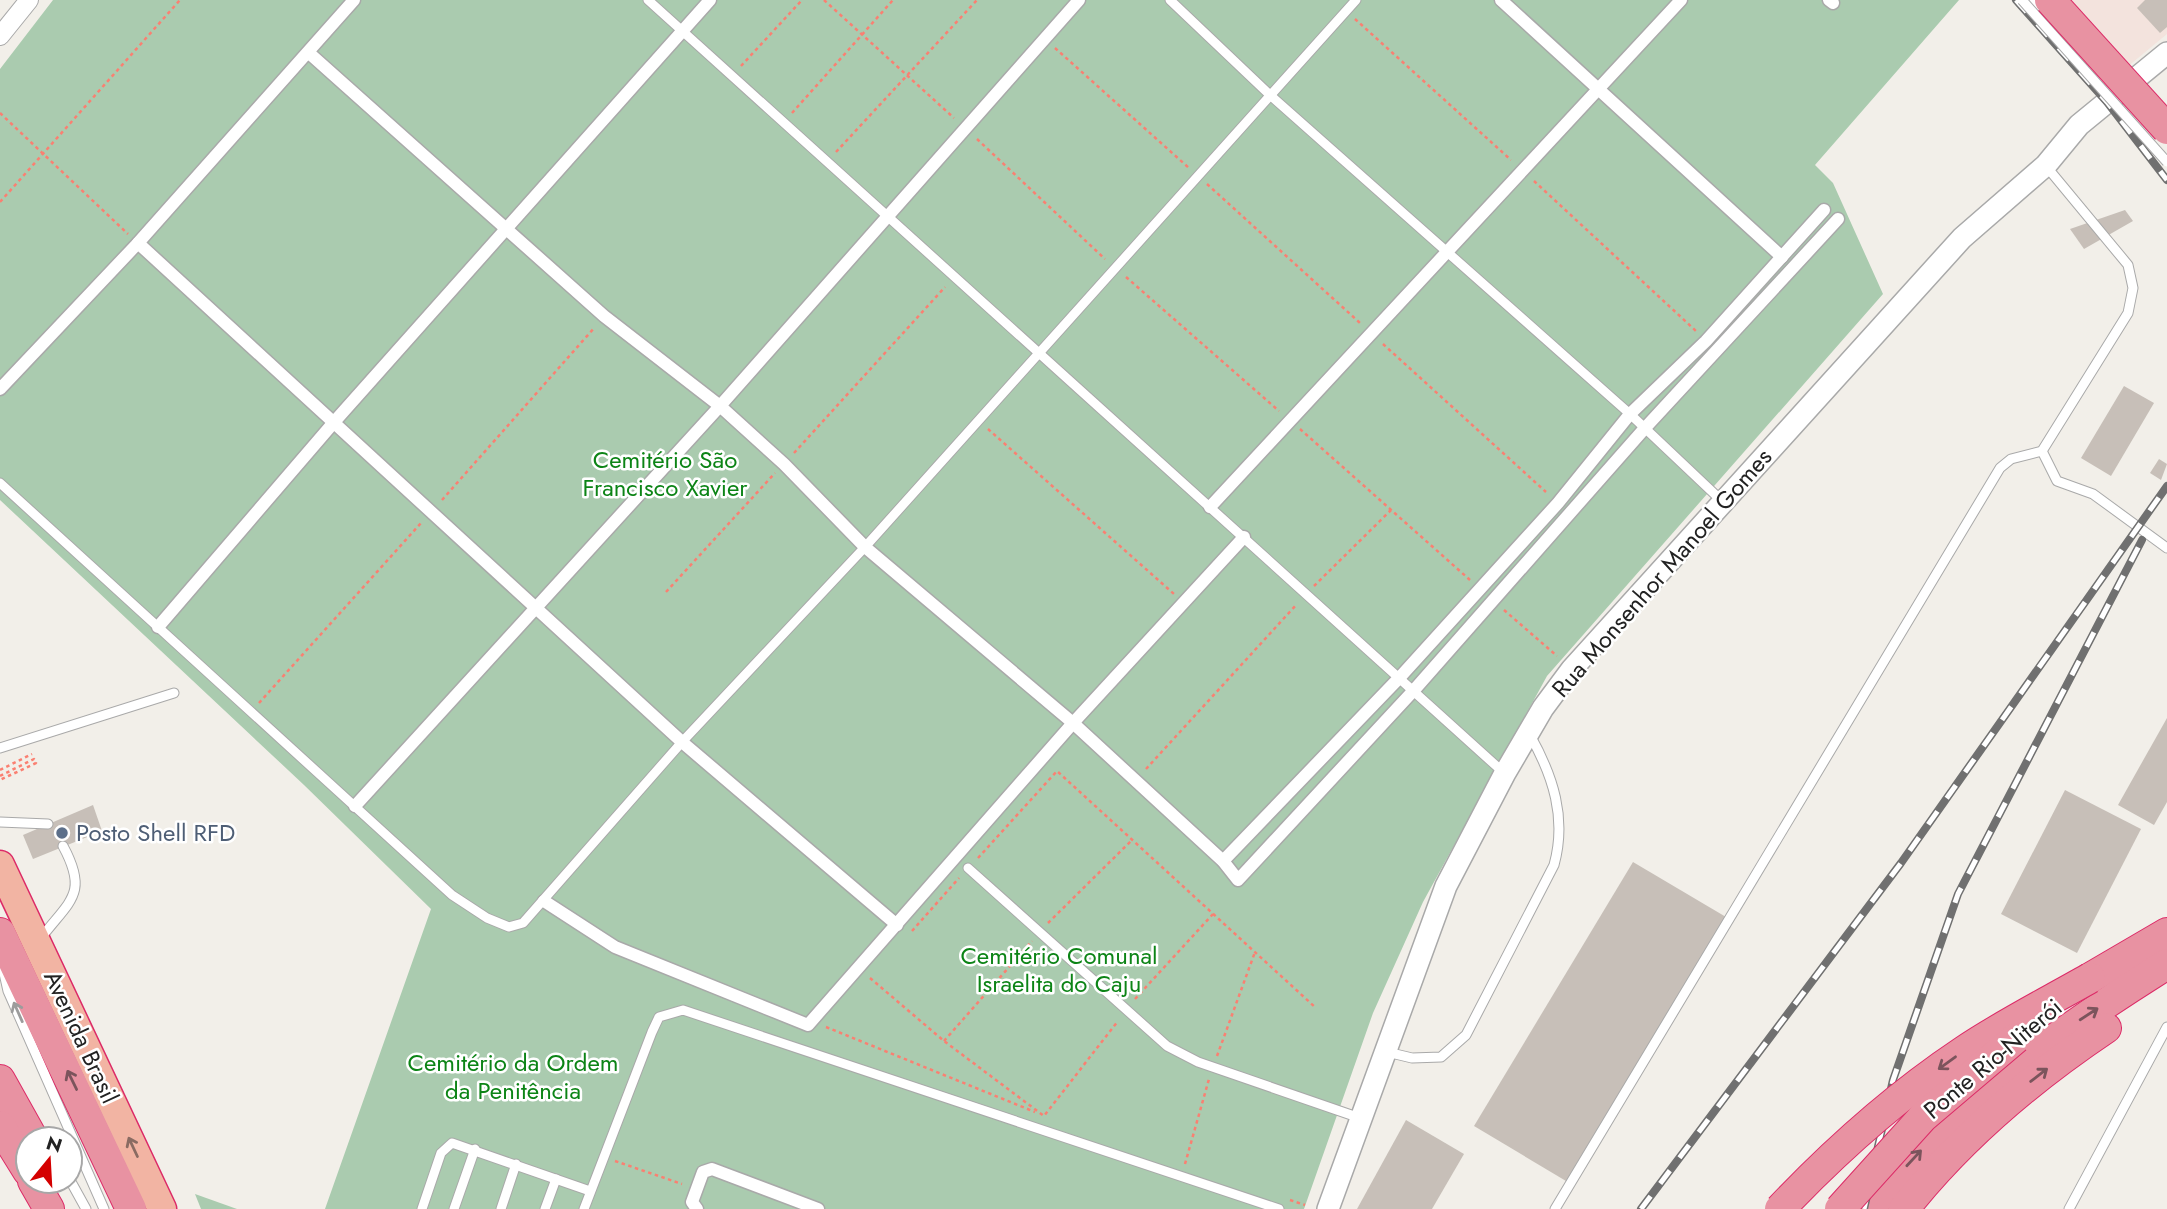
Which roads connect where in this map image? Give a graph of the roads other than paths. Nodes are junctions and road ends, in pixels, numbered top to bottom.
1 (29, 0) edge
2 (354, 0) edge
3 (648, 0) edge
4 (710, 0) edge
5 (1079, 0) edge
6 (1170, 0) edge
7 (1356, 0) edge
8 (1501, 0) edge
9 (1681, 0) edge
10 (2022, 0) edge
11 (2030, 0) edge
12 (2050, 0) edge
13 (683, 31) junction
14 (0, 36) edge
15 (309, 53) junction
16 (2167, 53) edge
17 (1599, 91) junction
18 (1270, 95) junction
19 (2114, 95) junction
20 (2167, 129) edge
21 (2167, 162) edge
22 (2046, 165) junction
23 (1824, 210) dead end
24 (887, 217) junction
25 (1838, 219) dead end
26 (508, 230) junction
27 (138, 243) junction
28 (1447, 252) junction
29 (1782, 257) junction
30 (1038, 354) junction
31 (0, 388) edge
32 (720, 406) junction
33 (1630, 414) junction
34 (335, 421) junction
35 (1645, 428) junction
36 (2042, 451) junction
37 (0, 484) edge
38 (1723, 502) junction
39 (1210, 507) junction
40 (1244, 537) junction
41 (866, 547) junction
42 (2167, 548) edge
43 (536, 605) junction
44 (158, 627) junction
45 (1401, 676) junction
46 (1415, 689) junction
47 (174, 693) dead end
48 (1073, 723) junction
49 (1529, 733) junction
50 (682, 742) junction
51 (0, 748) edge
52 (1505, 773) junction
53 (355, 806) junction
54 (0, 822) edge
55 (48, 824) dead end
56 (63, 846) dead end
57 (1223, 861) junction
58 (0, 865) edge
59 (968, 868) road end
60 (544, 901) junction
61 (897, 925) junction
62 (0, 933) edge
63 (2167, 933) edge
64 (36, 944) junction
65 (0, 954) edge
66 (2167, 964) edge
67 (2090, 978) junction
68 (2167, 988) edge
69 (2167, 1027) edge
70 (1385, 1052) junction
71 (0, 1069) edge
72 (0, 1080) edge
73 (24, 1099) dead end
74 (1362, 1119) junction
75 (25, 1125) edge
76 (0, 1126) edge
77 (14, 1148) edge
78 (475, 1149) junction
79 (516, 1164) junction
80 (555, 1179) junction
81 (590, 1191) junction
82 (104, 1209) edge
83 (131, 1209) edge
84 (162, 1209) edge
85 (422, 1209) edge
86 (454, 1209) edge
87 (501, 1209) edge
88 (545, 1209) edge
89 (584, 1209) edge
90 (697, 1209) edge
91 (818, 1209) edge
92 (1279, 1209) edge
93 (1328, 1209) edge
94 (1555, 1209) edge
95 (1780, 1209) edge
96 (1840, 1209) edge
97 (1869, 1209) edge
98 (1904, 1209) edge
99 (2069, 1209) edge

1 - 14 street
2 - 15 street
3 - 13 lane
4 - 13 street
5 - 24 street
6 - 18 lane
7 - 18 lane
8 - 17 street
9 - 17 street
10 - 21 lane, bridge
11 - 19 lane
12 - 20 highway, bridge
13 - 24 lane
13 - 26 street
15 - 26 street
15 - 27 street
16 - 19 street, Rua Monsenhor Manoel Gomes
17 - 28 street
17 - 29 street
18 - 28 lane
18 - 30 lane
19 - 22 street, Rua Monsenhor Manoel Gomes
22 - 36 lane
22 - 38 street, Rua Monsenhor Manoel Gomes
23 - 29 street
24 - 30 lane
24 - 32 street
25 - 35 street
26 - 32 street
26 - 34 street
27 - 31 street
27 - 34 street
28 - 33 lane
28 - 39 street
29 - 33 street
30 - 39 lane
30 - 41 lane
32 - 41 street
32 - 43 street
33 - 35 lane
33 - 45 street
34 - 43 street
34 - 44 street
35 - 38 lane
35 - 46 street
36 - 42 lane
36 - 94 lane
37 - 44 lane
38 - 49 street, Rua Monsenhor Manoel Gomes
39 - 40 lane
40 - 45 lane
40 - 48 street
41 - 48 street
41 - 50 lane
43 - 50 street
43 - 53 street
44 - 53 lane
45 - 46 lane
45 - 57 street
46 - 52 lane
46 - 57 street
47 - 51 lane
48 - 57 street
48 - 61 street
49 - 52 street, Rua Monsenhor Manoel Gomes
49 - 70 lane
50 - 60 lane
50 - 61 street
52 - 70 street, Rua Monsenhor Manoel Gomes
53 - 60 lane
54 - 55 lane
56 - 64 lane
58 - 64 highway, Avenida Brasil
59 - 74 lane
60 - 61 street
83 -> 62 highway, Avenida Brasil
63 - 67 highway, Ponte Rio-Niterói
84 -> 64 highway, Avenida Brasil
82 -> 65 lane
97 -> 66 highway, Ponte Rio-Niterói
67 -> 95 highway, bridge
67 - 96 highway, Ponte Rio-Niterói, bridge
98 -> 68 highway, Ponte Rio-Niterói
69 - 99 lane
70 - 74 street, Rua Monsenhor Manoel Gomes
71 - 73 lane
72 - 75 highway
74 - 93 street, Rua Monsenhor Manoel Gomes
76 - 77 highway
78 - 79 lane
78 - 85 lane
78 - 86 lane
79 - 80 lane
79 - 87 lane
80 - 81 lane
80 - 88 lane
81 - 89 lane
81 - 92 lane
90 - 91 street

